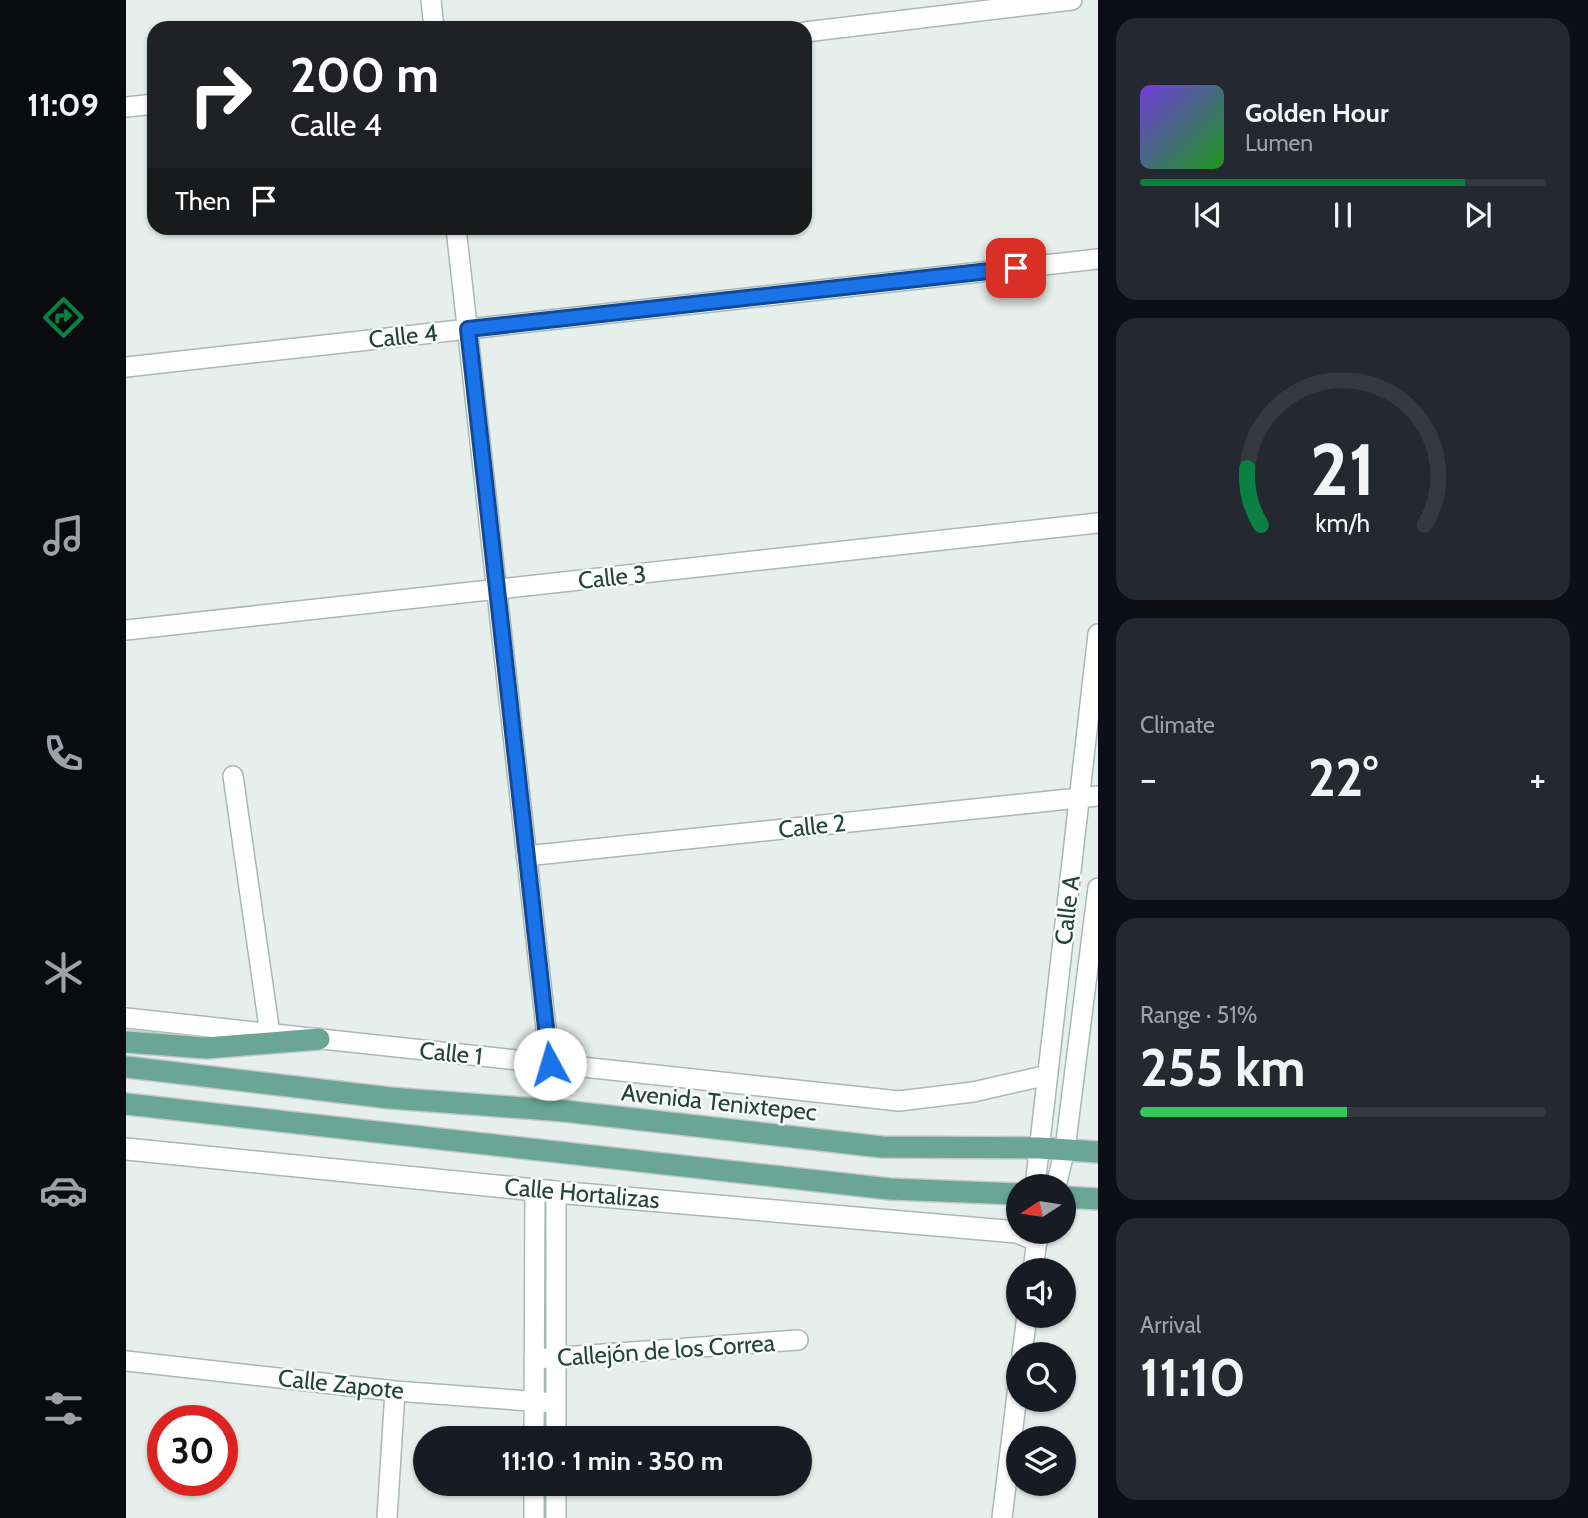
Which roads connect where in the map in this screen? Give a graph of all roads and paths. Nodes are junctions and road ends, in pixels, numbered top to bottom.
1 (431, 0) edge
2 (1072, 0) edge
3 (433, 21) edge
4 (812, 31) edge
5 (147, 105) edge
6 (126, 107) edge
7 (457, 235) edge
8 (1098, 259) edge
9 (468, 329) junction
10 (126, 366) edge
11 (1098, 523) edge
12 (497, 589) junction
13 (126, 630) edge
14 (1098, 634) edge
15 (233, 776) dead end
16 (1089, 797) edge
17 (526, 856) junction
18 (1098, 888) edge
19 (126, 1018) edge
20 (270, 1034) junction
21 (319, 1039) junction
22 (126, 1042) edge
23 (550, 1064) junction
24 (126, 1067) edge
25 (1048, 1075) junction
26 (126, 1104) edge
27 (1040, 1148) junction
28 (126, 1149) edge
29 (1065, 1149) junction
30 (1098, 1152) edge
31 (1037, 1174) edge
32 (1059, 1174) edge
33 (546, 1190) junction
34 (1006, 1194) edge
35 (1076, 1198) edge
36 (1098, 1199) edge
37 (1006, 1231) edge
38 (798, 1340) dead end
39 (556, 1357) junction
40 (534, 1359) junction
41 (126, 1361) edge
42 (395, 1391) junction
43 (534, 1401) junction
44 (556, 1403) junction
45 (1015, 1412) edge
46 (534, 1426) edge
47 (556, 1426) edge
48 (534, 1496) edge
49 (556, 1496) edge
50 (387, 1518) edge
51 (534, 1518) edge
52 (556, 1518) edge
53 (1002, 1518) edge

1 - 3 street
2 - 4 street
5 - 6 street
7 - 9 street
8 - 9 street, Calle 4
9 - 10 street, Calle 4
9 - 12 street
11 - 12 street, Calle 3
12 - 13 street, Calle 3
12 - 17 street
14 - 16 street, Calle A
15 - 20 street
16 - 17 street, Calle 2
16 - 25 street, Calle A
17 - 23 street
18 - 29 street, Calle A
19 - 20 street, Calle 1
20 - 21 street, Calle 1
21 - 22 main road
21 - 23 street, Calle 1
23 - 25 street, Calle 1
24 - 27 main road, Avenida Tenixtepec
25 - 27 street, Calle A
26 - 34 main road
27 - 29 main road, Avenida Tenixtepec
27 - 31 street, Calle A
28 - 33 street, Calle Hortalizas
29 - 30 main road, Avenida Tenixtepec
29 - 32 street, Calle A
33 - 37 street, Calle Hortalizas
33 - 39 street
33 - 40 street
35 - 36 main road
38 - 39 street, Callejón de los Correa
39 - 40 street, Callejón de los Correa
39 - 44 street
40 - 43 street
41 - 42 street, Calle Zapote
42 - 43 street, Calle Zapote
42 - 50 street
43 - 44 street, Calle Zapote
43 - 46 street
44 - 47 street
45 - 53 street
48 - 51 street
49 - 52 street

